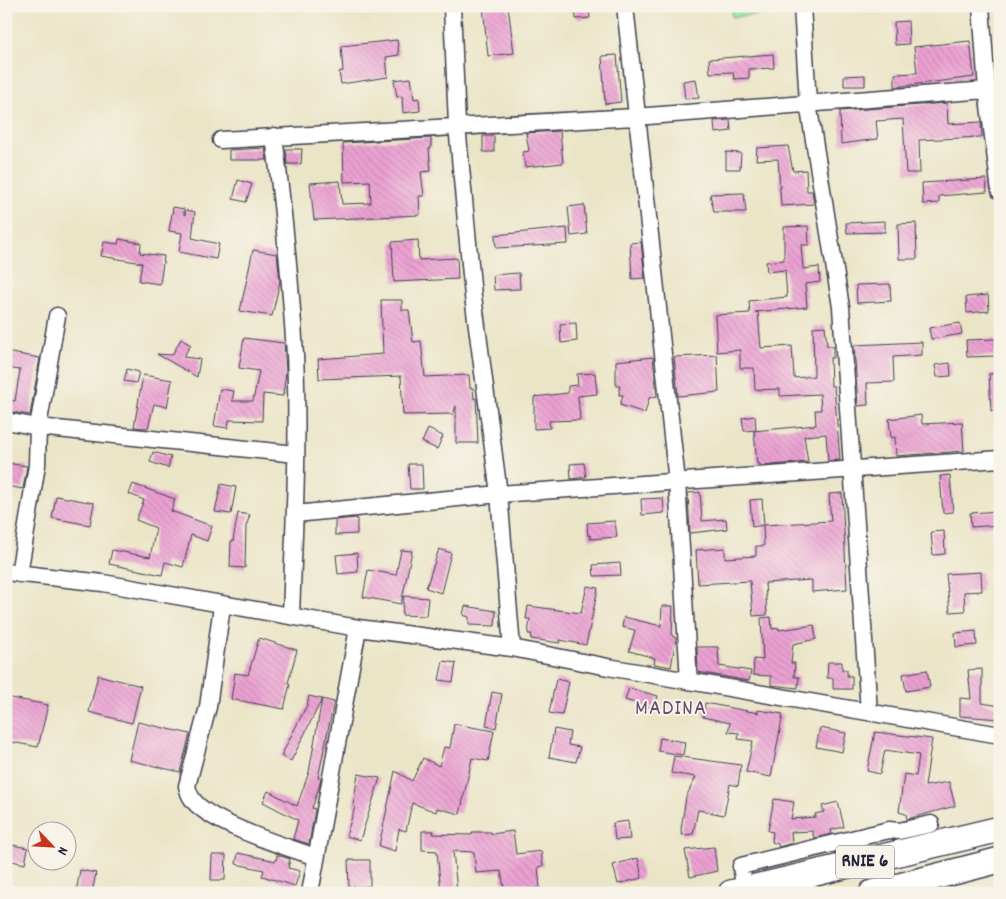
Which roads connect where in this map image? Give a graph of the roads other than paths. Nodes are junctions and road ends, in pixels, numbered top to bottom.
1 (452, 6) edge
2 (625, 6) edge
3 (802, 6) edge
4 (980, 6) edge
5 (994, 90) edge
6 (808, 103) junction
7 (636, 117) junction
8 (457, 125) junction
9 (274, 136) junction
10 (221, 140) dead end
11 (1000, 191) edge
12 (57, 316) dead end
13 (6, 421) edge
14 (38, 427) junction
15 (296, 454) junction
16 (1000, 459) edge
17 (851, 471) junction
18 (677, 482) junction
19 (499, 494) junction
20 (294, 514) junction
21 (13, 573) edge
22 (222, 606) junction
23 (291, 616) junction
24 (358, 628) junction
25 (512, 648) junction
26 (690, 681) junction
27 (869, 712) junction
28 (1000, 735) edge
29 (932, 824) dead end
30 (1000, 828) edge
31 (902, 842) junction
32 (316, 857) junction
33 (1000, 860) edge
34 (738, 891) edge
35 (310, 893) edge
36 (872, 893) edge

1 - 8 street
2 - 7 street
3 - 6 street
4 - 5 street
5 - 6 street
5 - 11 street
6 - 7 street
6 - 17 street
7 - 8 street
7 - 18 street
8 - 9 street
8 - 19 street
9 - 10 street
9 - 15 street
12 - 14 street
13 - 14 street
14 - 15 street
14 - 21 street
15 - 20 street
16 - 17 street
17 - 18 street
17 - 27 street
18 - 19 street
18 - 26 street
19 - 20 street
19 - 25 street
20 - 23 street
21 - 22 street
22 - 23 street
22 - 32 street
23 - 24 street
24 - 25 street
24 - 32 street
25 - 26 street
26 - 27 street
27 - 28 street
29 - 31 street
30 - 31 main road, RNIE 6
31 - 34 main road, RNIE 6
32 - 35 street
33 - 36 main road, RNIE 6

